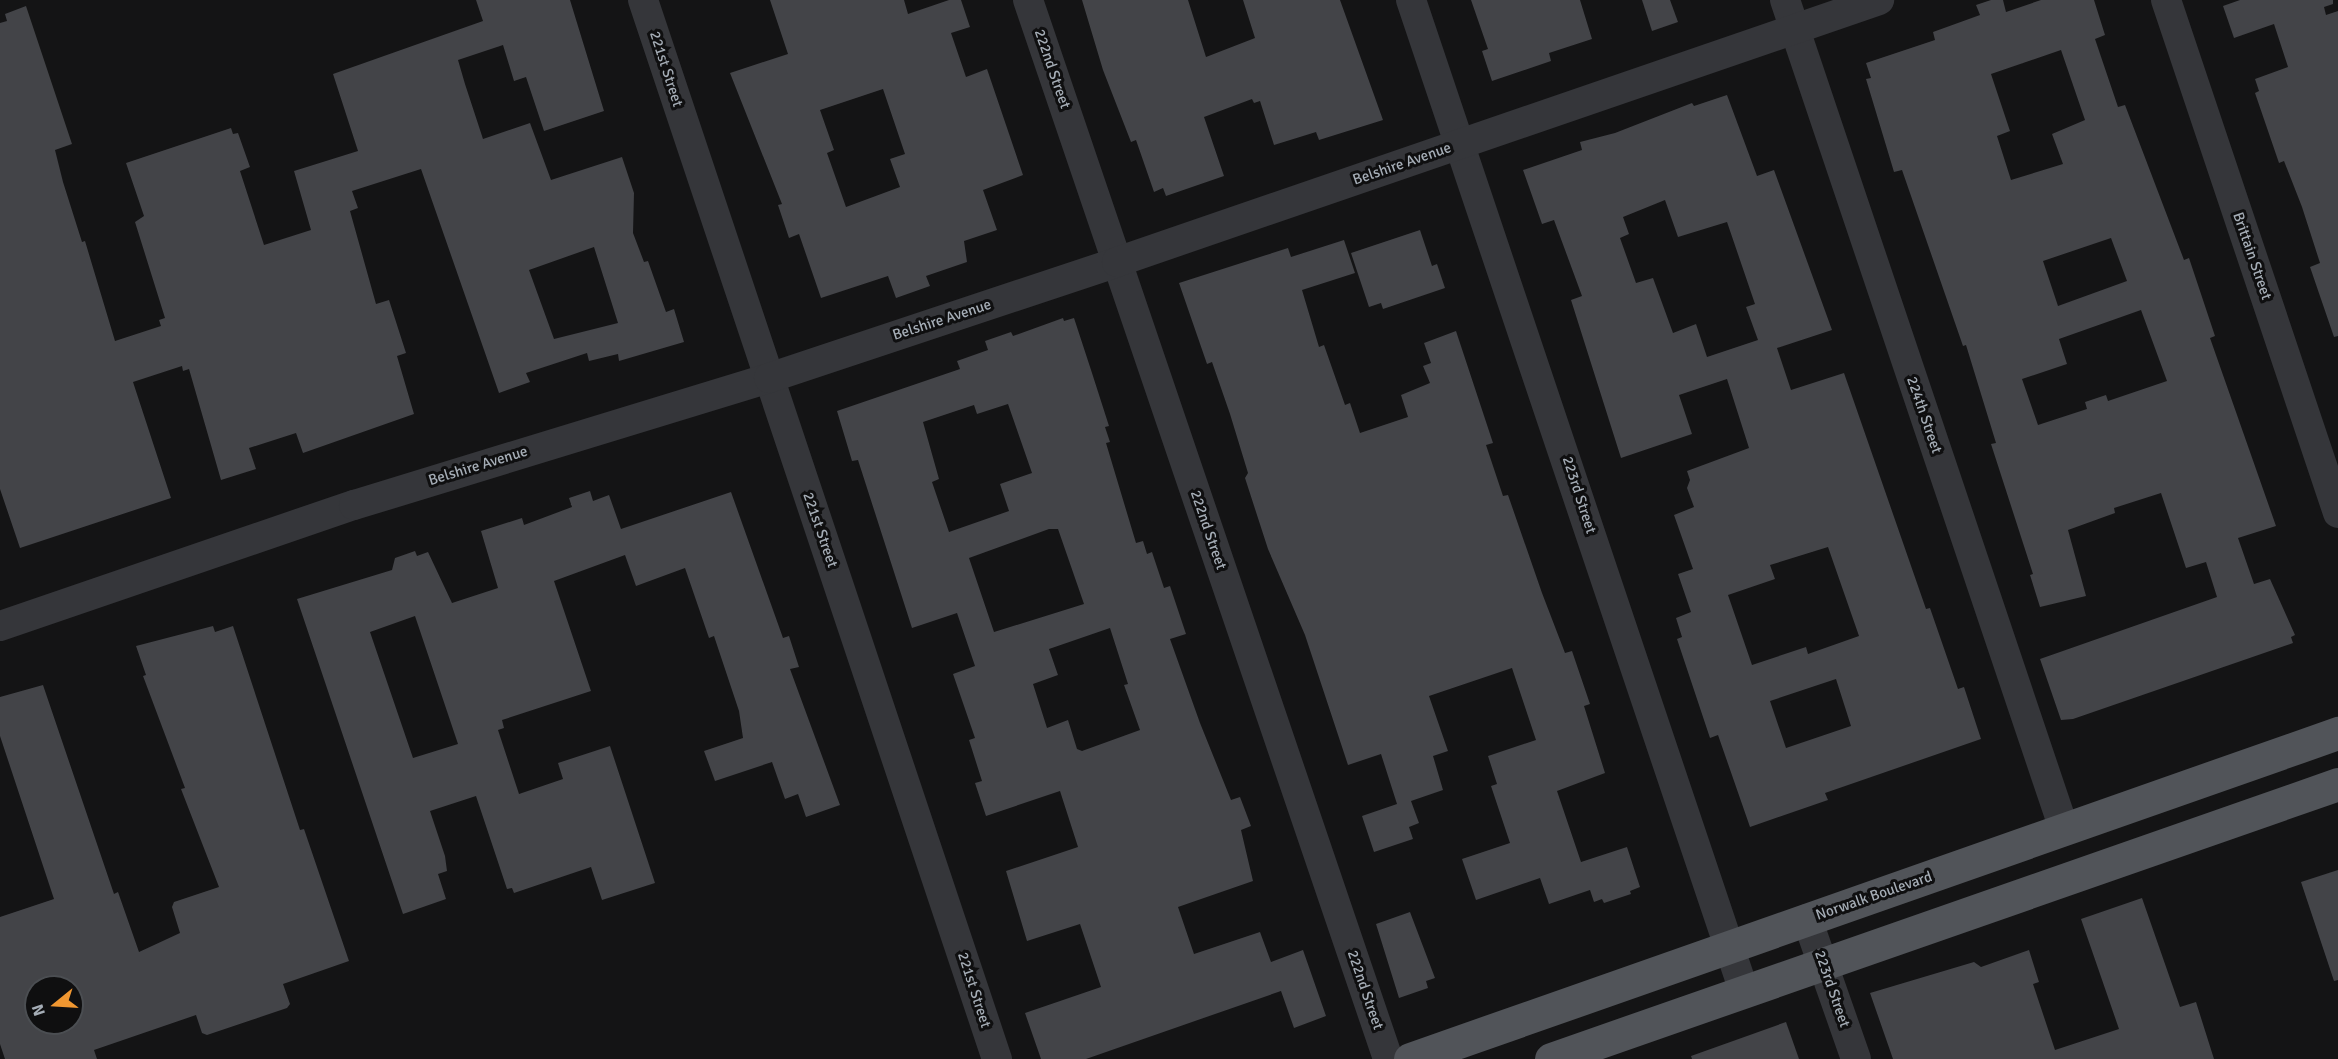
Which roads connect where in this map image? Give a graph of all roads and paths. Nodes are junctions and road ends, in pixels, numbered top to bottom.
1 (643, 0) edge
2 (1028, 0) edge
3 (1411, 0) edge
4 (1878, 0) edge
5 (2166, 0) edge
6 (1789, 14) edge
7 (1461, 144) junction
8 (1117, 262) junction
9 (769, 378) junction
10 (2338, 513) edge
11 (0, 626) edge
12 (2338, 733) edge
13 (2338, 784) edge
14 (2064, 829) junction
15 (1807, 919) junction
16 (1729, 947) junction
17 (1823, 964) junction
18 (1744, 991) junction
19 (997, 1059) edge
20 (1388, 1059) edge
21 (1410, 1059) edge
22 (1551, 1059) edge
23 (1856, 1059) edge

1 - 9 street, 221st Street
2 - 8 street, 222nd Street
3 - 7 street, 223rd Street
4 - 6 street, Belshire Avenue
5 - 10 street, Brittain Street
6 - 7 street, Belshire Avenue
6 - 14 street, 224th Street
7 - 8 street, Belshire Avenue
7 - 16 street, 223rd Street
8 - 9 street, Belshire Avenue
8 - 20 street, 222nd Street
9 - 11 street, Belshire Avenue
9 - 19 street, 221st Street
12 - 14 main road, Norwalk Boulevard
13 - 17 main road
14 - 15 main road, Norwalk Boulevard
15 - 16 main road, Norwalk Boulevard
15 - 17 street, 223rd Street
16 - 18 street, 223rd Street
16 - 21 main road, Norwalk Boulevard
17 - 18 main road
17 - 23 street, 223rd Street
18 - 22 main road

